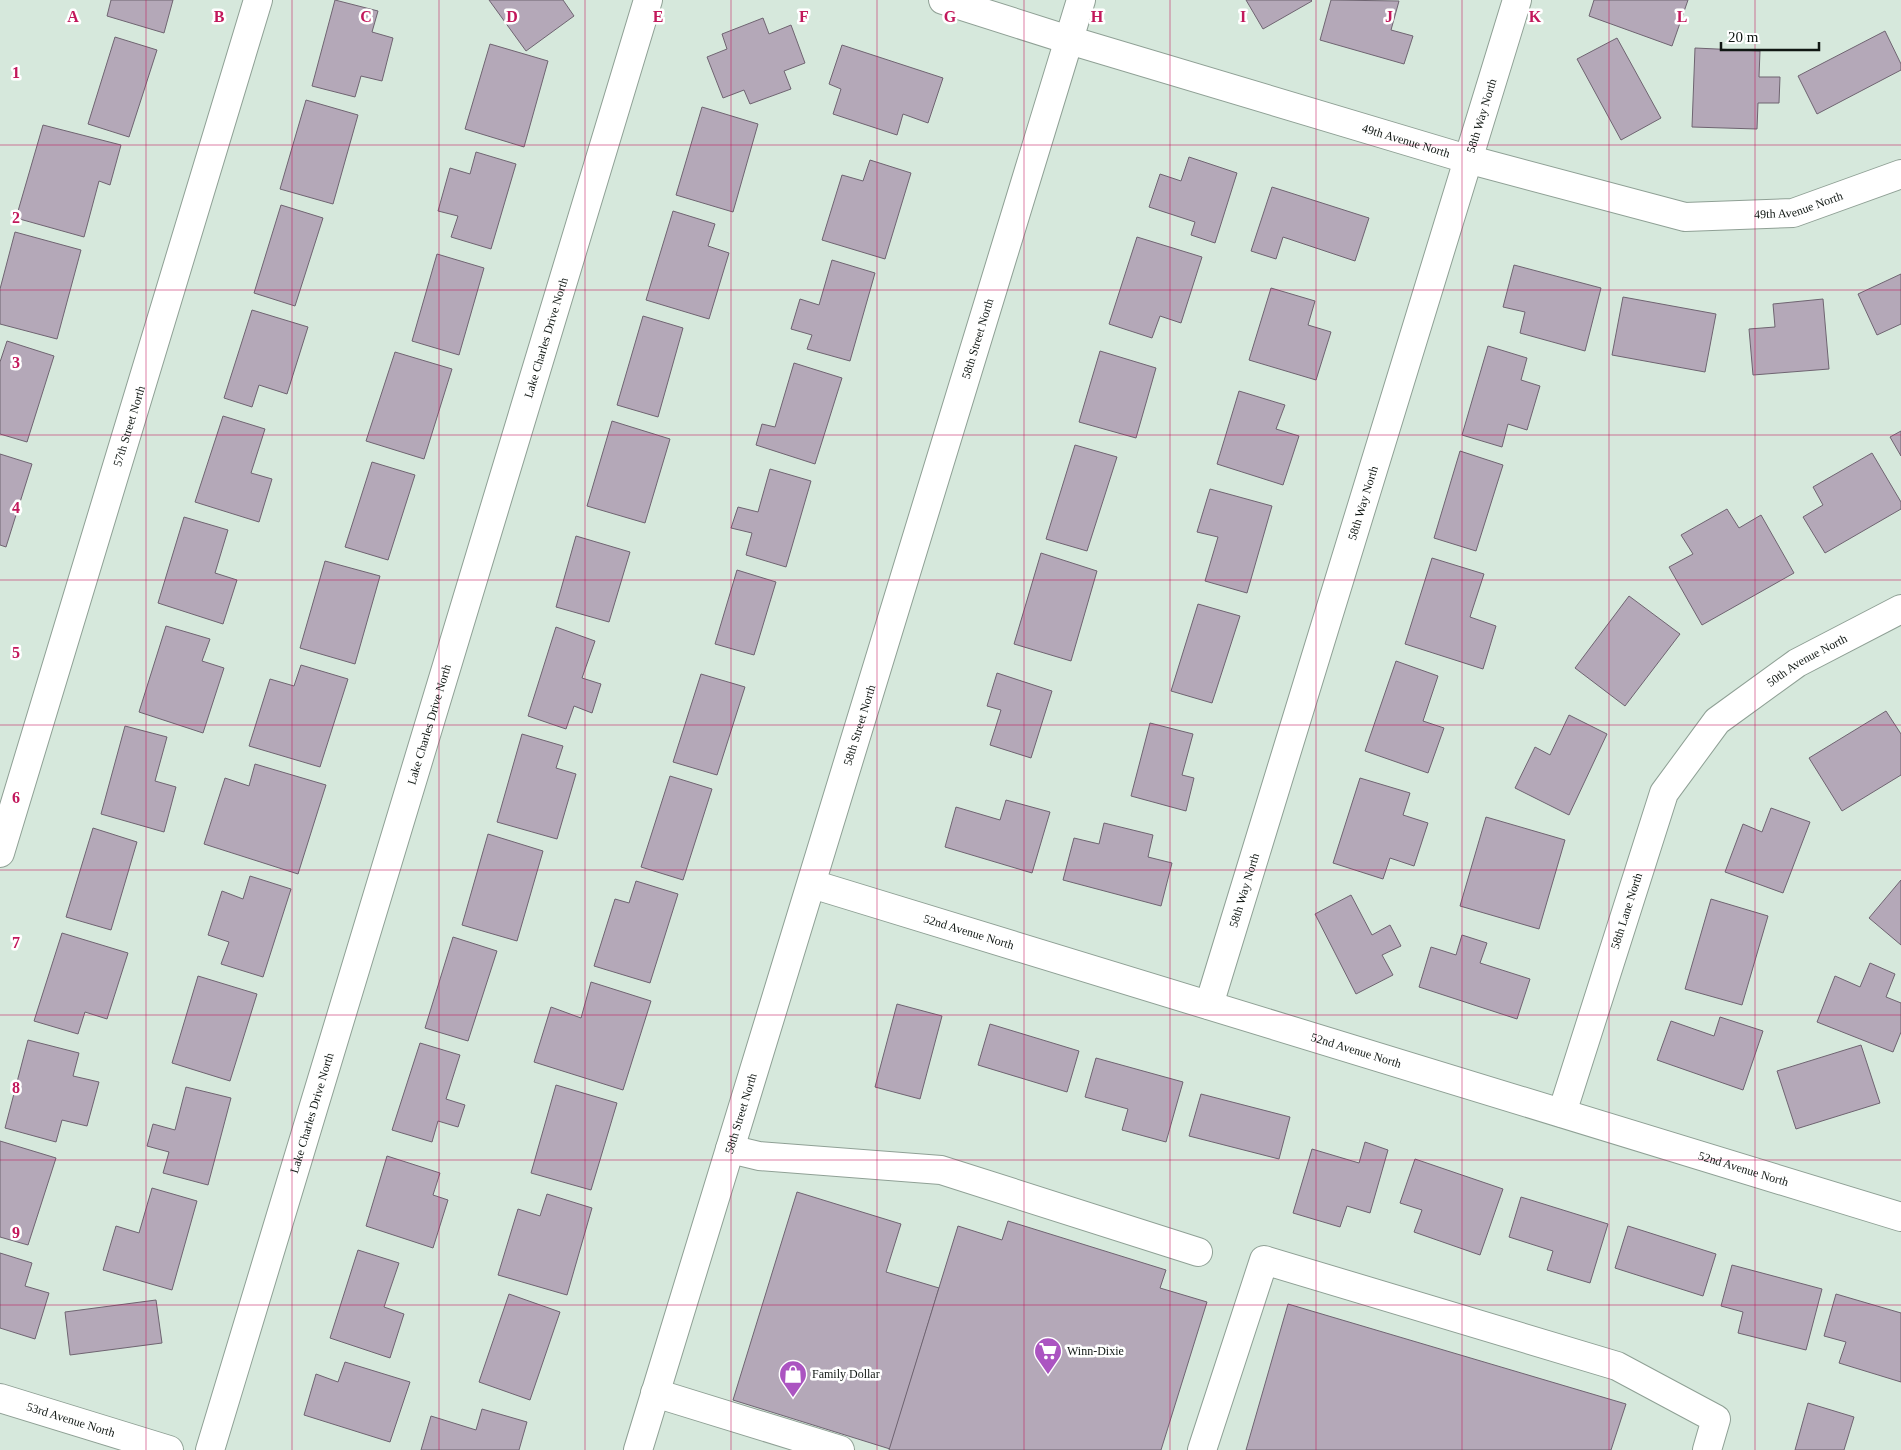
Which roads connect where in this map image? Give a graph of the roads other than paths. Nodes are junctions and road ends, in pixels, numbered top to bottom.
1 (258, 0) edge
2 (648, 0) edge
3 (943, 0) edge
4 (1081, 0) edge
5 (1517, 0) edge
6 (1069, 40) junction
7 (1467, 159) junction
8 (1901, 174) edge
9 (1901, 609) edge
10 (1717, 721) joint
11 (5, 821) edge
12 (0, 852) edge
13 (812, 884) junction
14 (1209, 1005) junction
15 (1562, 1113) junction
16 (730, 1149) junction
17 (1901, 1217) edge
18 (1198, 1252) dead end
19 (655, 1393) junction
20 (0, 1398) edge
21 (169, 1450) edge
22 (210, 1450) edge
23 (638, 1450) edge
24 (840, 1450) edge
25 (1202, 1450) edge
26 (1707, 1450) edge

1 - 11 street, 57th Street North
2 - 22 street, Lake Charles Drive North
3 - 6 street, 49th Avenue North
4 - 6 street, 58th Street North
5 - 7 street, 58th Way North
6 - 7 street, 49th Avenue North
6 - 13 street, 58th Street North
7 - 8 street, 49th Avenue North
7 - 14 street, 58th Way North
9 - 10 street, 50th Avenue North
10 - 15 street, 58th Lane North
11 - 12 street, 57th Street North
13 - 14 street, 52nd Avenue North
13 - 16 street, 58th Street North
14 - 15 street, 52nd Avenue North
15 - 17 street, 52nd Avenue North
16 - 18 street
16 - 19 street, 58th Street North
19 - 23 street, 58th Street North
19 - 24 street
20 - 21 street, 53rd Avenue North
25 - 26 street

